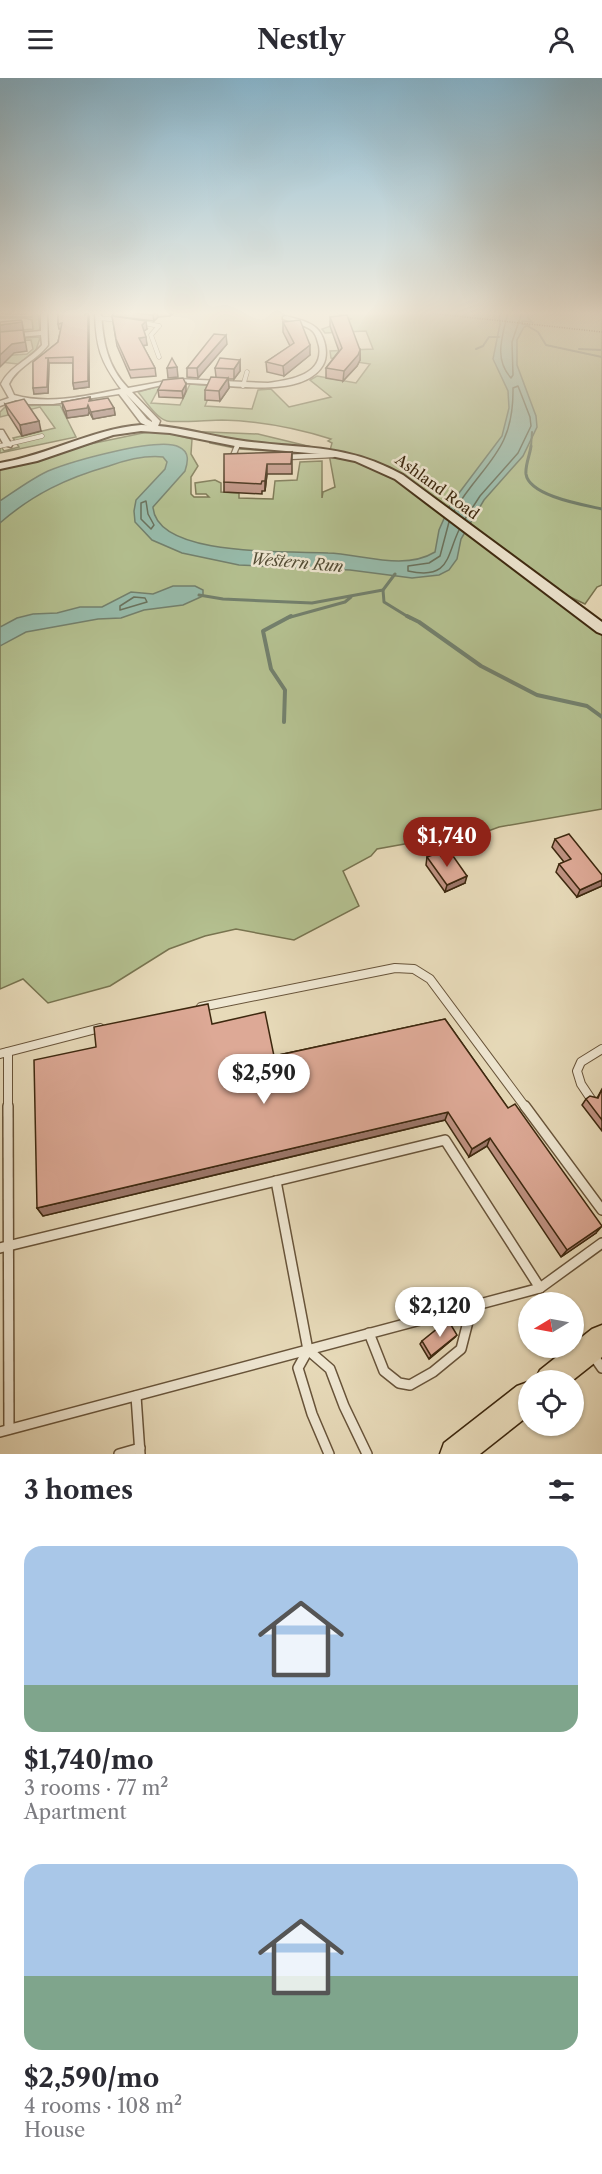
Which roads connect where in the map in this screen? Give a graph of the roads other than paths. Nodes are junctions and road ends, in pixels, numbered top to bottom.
1 (9, 376) edge
2 (112, 376) edge
3 (246, 376) edge
4 (304, 376) edge
5 (243, 386) junction
6 (124, 390) junction
7 (15, 398) junction
8 (0, 404) edge
9 (154, 427) junction
10 (0, 432) edge
11 (42, 436) dead end
12 (238, 444) junction
13 (4, 446) edge
14 (346, 454) junction
15 (242, 457) edge
16 (280, 457) edge
17 (0, 466) edge
18 (602, 629) edge
19 (190, 1010) edge
20 (110, 1026) edge
21 (602, 1049) edge
22 (4, 1053) edge
23 (591, 1099) edge
24 (276, 1181) junction
25 (602, 1210) edge
26 (602, 1243) edge
27 (4, 1247) edge
28 (540, 1288) junction
29 (472, 1306) junction
30 (369, 1334) junction
31 (308, 1350) junction
32 (598, 1352) edge
33 (567, 1370) edge
34 (136, 1396) junction
35 (518, 1405) edge
36 (5, 1431) edge
37 (140, 1451) edge
38 (119, 1454) edge
39 (329, 1454) edge
40 (367, 1454) edge
41 (455, 1454) edge

1 - 7 street
2 - 6 street
3 - 5 lane
4 - 5 street
5 - 6 street
6 - 7 street
6 - 9 street
7 - 8 street
9 - 12 main road, Ashland Road
9 - 17 main road, Ashland Road
10 - 13 street
11 - 13 lane
12 - 14 main road, Ashland Road
12 - 15 lane
14 - 16 lane
14 - 18 main road, Ashland Road
19 - 25 lane
20 - 22 lane
21 - 23 lane
22 - 27 lane
24 - 27 lane
24 - 28 lane
24 - 31 lane
26 - 28 lane
27 - 36 lane
28 - 29 lane
29 - 30 lane
29 - 30 lane
30 - 31 lane
31 - 34 lane
31 - 39 lane
31 - 40 lane
32 - 33 main road
34 - 36 lane
34 - 37 lane
35 - 41 main road
37 - 38 lane

